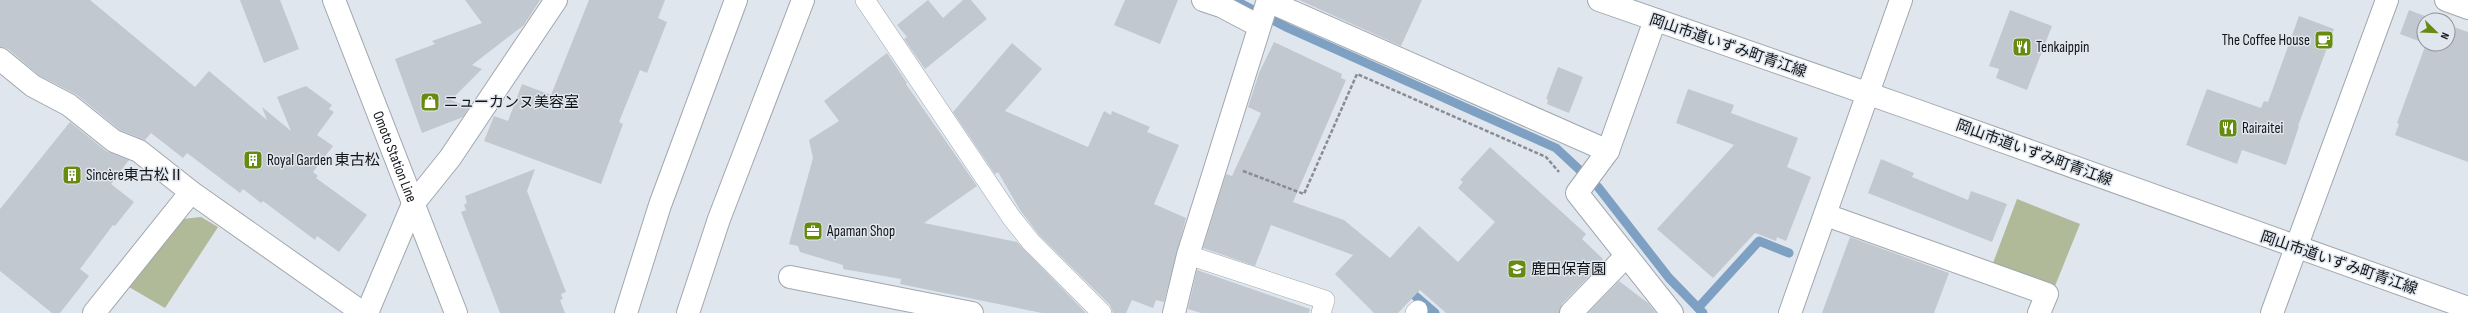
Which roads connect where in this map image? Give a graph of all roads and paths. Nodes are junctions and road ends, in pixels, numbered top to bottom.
1 (334, 0) edge
2 (556, 0) edge
3 (736, 0) edge
4 (803, 0) edge
5 (865, 0) edge
6 (1203, 0) edge
7 (1599, 0) edge
8 (1901, 0) edge
9 (2387, 0) edge
10 (2446, 0) edge
11 (2468, 8) edge
12 (1264, 11) edge
13 (1655, 20) junction
14 (0, 59) edge
15 (1868, 94) junction
16 (1608, 151) junction
17 (1216, 162) junction
18 (1585, 183) junction
19 (191, 192) junction
20 (413, 204) junction
21 (1826, 215) junction
22 (2296, 248) junction
23 (1188, 255) junction
24 (1626, 256) junction
25 (790, 277) dead end
26 (2468, 308) edge
27 (94, 313) edge
28 (363, 313) edge
29 (367, 313) edge
30 (456, 313) edge
31 (626, 313) edge
32 (688, 313) edge
33 (972, 313) edge
34 (1102, 313) edge
35 (1174, 313) edge
36 (1321, 313) edge
37 (1571, 313) edge
38 (1672, 313) edge
39 (1790, 313) edge
40 (2039, 313) edge
41 (2272, 313) edge

1 - 20 street, Omoto Station Line
2 - 20 street
3 - 31 street
4 - 32 street
5 - 34 lane
6 - 12 street
7 - 13 street, 岡山市道いずみ町青江線
8 - 15 street
9 - 22 street
10 - 11 street
12 - 16 street
12 - 17 street
13 - 15 street, 岡山市道いずみ町青江線
13 - 16 street
14 - 19 street
15 - 21 street
15 - 22 street, 岡山市道いずみ町青江線
16 - 18 street
17 - 18 path
17 - 23 street
18 - 24 street
19 - 27 street
19 - 28 street
20 - 29 street
20 - 30 street, Omoto Station Line
21 - 39 street
21 - 40 street
22 - 26 street, 岡山市道いずみ町青江線
22 - 41 street
23 - 35 street
23 - 36 lane
24 - 37 street
24 - 38 street
25 - 33 street

